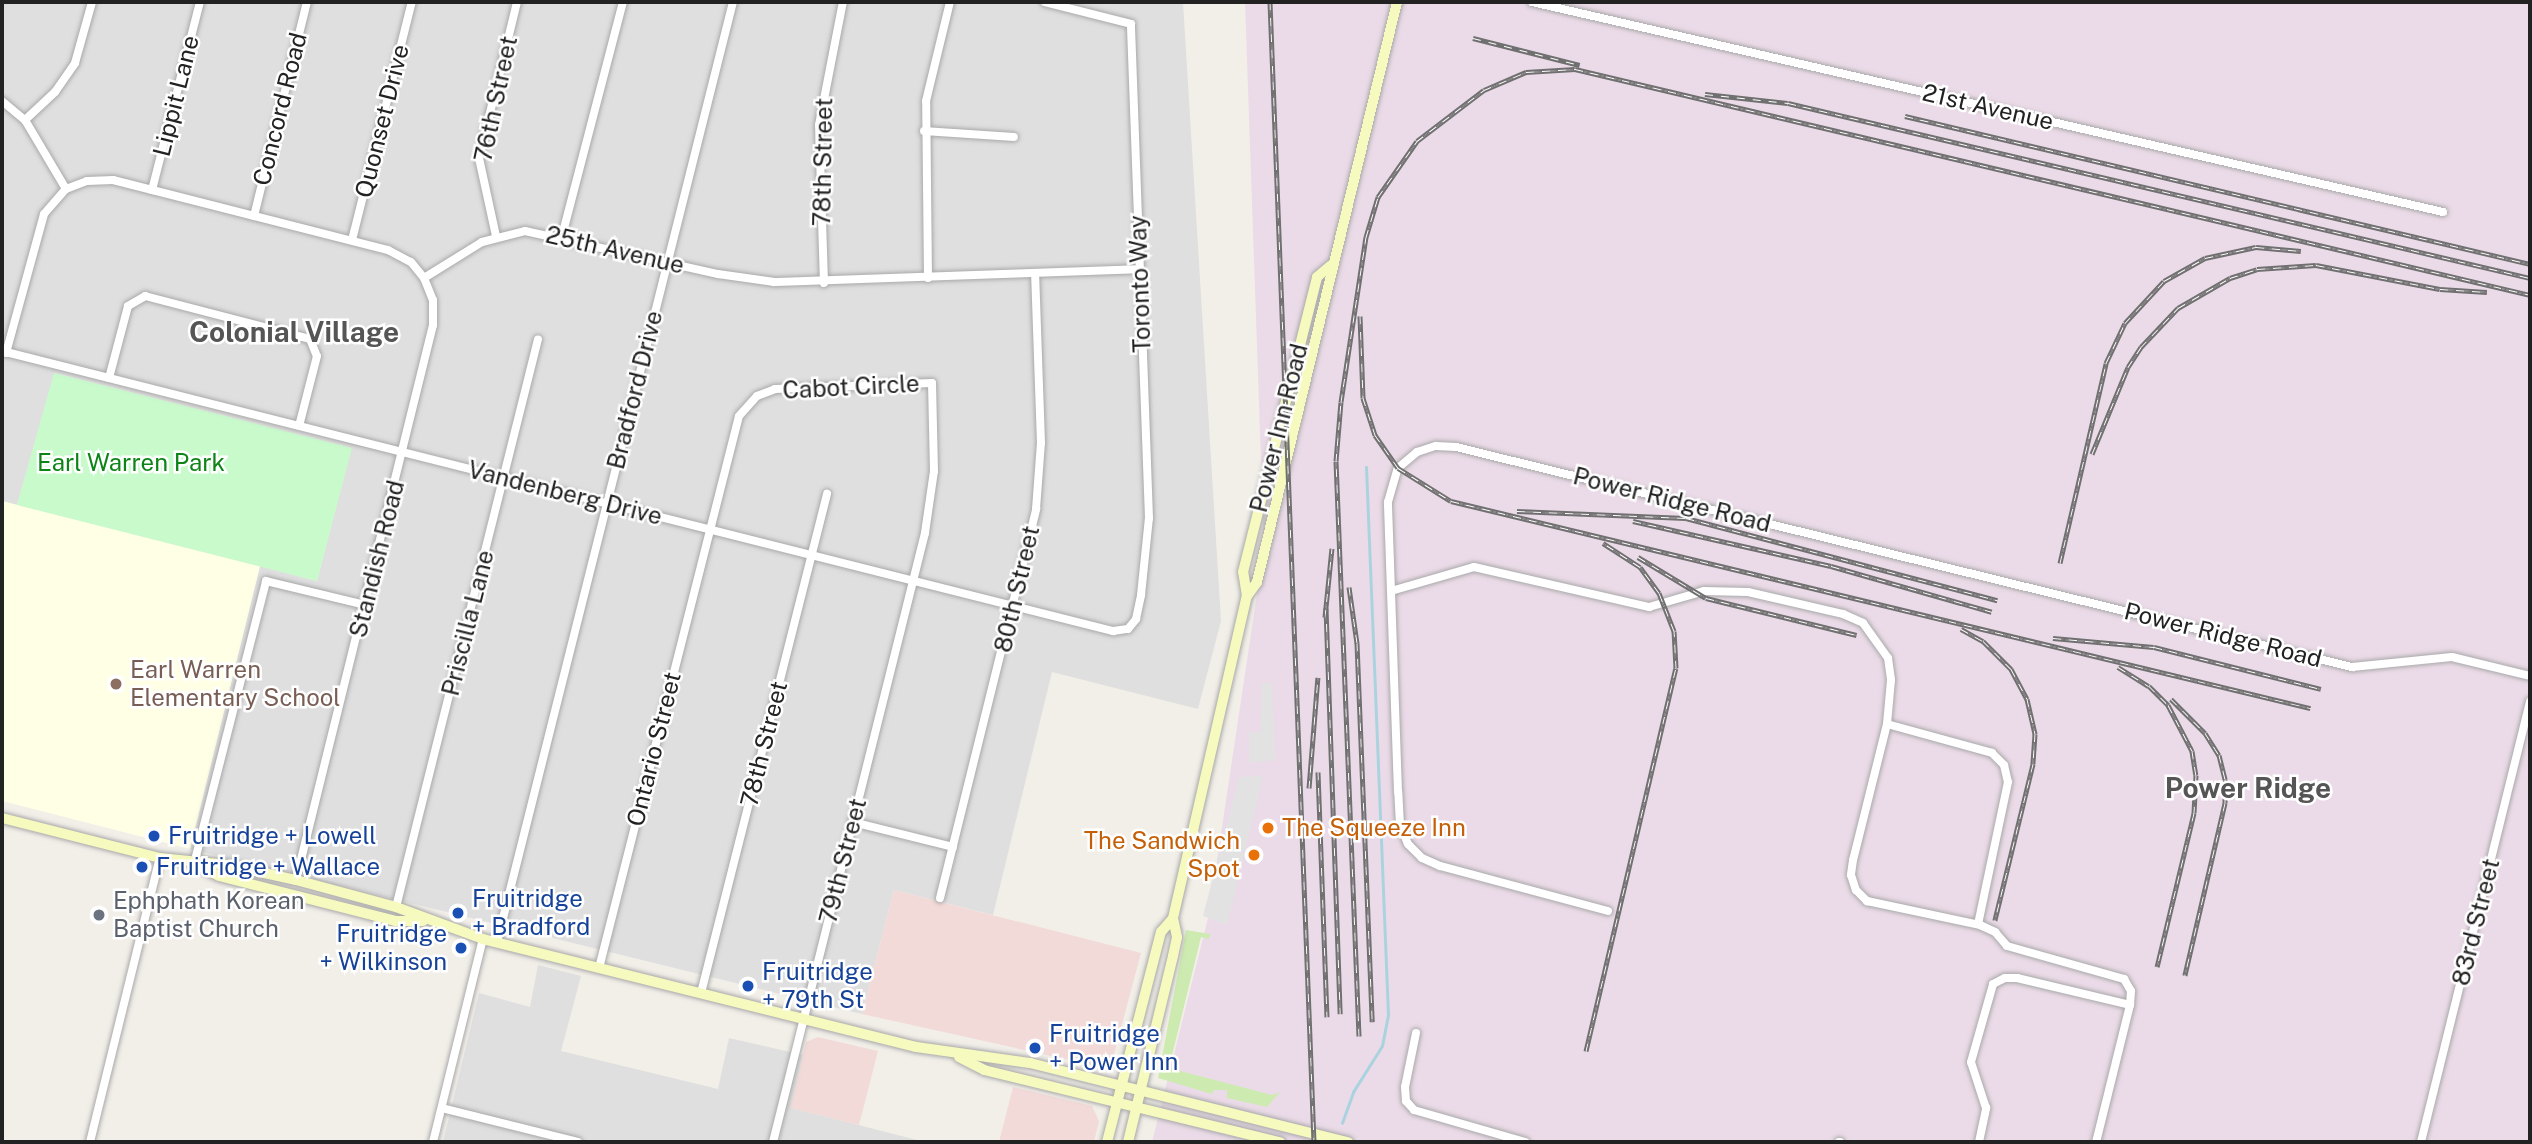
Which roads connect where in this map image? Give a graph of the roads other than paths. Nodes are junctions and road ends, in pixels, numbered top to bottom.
1 (92, 2) edge
2 (200, 2) edge
3 (307, 2) edge
4 (412, 2) edge
5 (517, 2) edge
6 (623, 2) edge
7 (733, 2) edge
8 (843, 2) edge
9 (950, 2) edge
10 (1045, 2) edge
11 (1397, 2) edge
12 (1532, 2) edge
13 (2, 101) edge
14 (25, 120) junction
15 (924, 131) junction
16 (1014, 136) dead end
17 (66, 190) junction
18 (152, 190) junction
19 (2443, 212) dead end
20 (254, 216) junction
21 (496, 236) junction
22 (562, 236) junction
23 (352, 240) junction
24 (668, 262) junction
25 (1140, 269) junction
26 (1035, 273) junction
27 (424, 278) junction
28 (928, 278) junction
29 (824, 283) junction
30 (538, 339) dead end
31 (4, 352) edge
32 (109, 378) junction
33 (299, 426) junction
34 (402, 452) junction
35 (504, 478) junction
36 (827, 494) dead end
37 (607, 503) junction
38 (710, 529) junction
39 (811, 555) junction
40 (914, 581) junction
41 (1391, 591) junction
42 (365, 606) junction
43 (1014, 606) junction
44 (1128, 629) joint
45 (2530, 676) edge
46 (2530, 701) edge
47 (1887, 724) junction
48 (2, 818) edge
49 (853, 822) junction
50 (953, 847) junction
51 (160, 858) junction
52 (194, 864) junction
53 (296, 880) junction
54 (940, 898) dead end
55 (396, 907) junction
56 (1608, 911) dead end
57 (1173, 918) junction
58 (425, 921) junction
59 (1978, 924) junction
60 (483, 939) junction
61 (497, 942) junction
62 (599, 968) junction
63 (701, 993) junction
64 (2130, 1005) junction
65 (803, 1019) junction
66 (1416, 1033) dead end
67 (956, 1056) junction
68 (1122, 1086) junction
69 (1141, 1091) junction
70 (1118, 1102) junction
71 (1137, 1107) junction
72 (442, 1108) junction
73 (90, 1142) edge
74 (433, 1142) edge
75 (578, 1142) edge
76 (774, 1142) edge
77 (1107, 1142) edge
78 (1128, 1142) edge
79 (1280, 1142) edge
80 (1348, 1142) edge
81 (1525, 1142) edge
82 (1979, 1142) edge
83 (2096, 1142) edge
84 (2421, 1142) edge

1 - 14 street
2 - 18 street, Lippit Lane
3 - 20 street, Concord Road
4 - 23 street, Quonset Drive
5 - 21 street, 76th Street
6 - 22 street
7 - 24 street, Bradford Drive
8 - 29 street, 78th Street
9 - 15 street
10 - 25 street, Toronto Way
11 - 57 main road, Power Inn Road
12 - 19 street, 21st Avenue
13 - 14 street
14 - 17 street
15 - 16 street
15 - 28 street
17 - 18 street
17 - 31 street
18 - 20 street
20 - 23 street
21 - 22 street, 25th Avenue
21 - 27 street, 25th Avenue
22 - 24 street, 25th Avenue
23 - 27 street
24 - 29 street, 25th Avenue
24 - 37 street, Bradford Drive
25 - 26 street, 25th Avenue
25 - 44 street, Toronto Way
26 - 28 street, 25th Avenue
26 - 43 street, 80th Street
27 - 34 street, Standish Road
28 - 29 street, 25th Avenue
30 - 35 street, Priscilla Lane
31 - 32 street, Vandenberg Drive
32 - 33 street, Vandenberg Drive
32 - 33 street
33 - 34 street, Vandenberg Drive
34 - 35 street, Vandenberg Drive
34 - 42 street, Standish Road
35 - 37 street, Vandenberg Drive
35 - 55 street, Priscilla Lane
36 - 39 street, 78th Street
37 - 38 street, Vandenberg Drive
37 - 61 street, Bradford Drive
38 - 39 street, Vandenberg Drive
38 - 40 street, Cabot Circle
38 - 62 street, Ontario Street
39 - 40 street, Vandenberg Drive
39 - 63 street, 78th Street
40 - 43 street, Vandenberg Drive
40 - 49 street, 79th Street
41 - 45 street, Power Ridge Road
41 - 47 street
41 - 56 street, Power Ridge Road
42 - 52 street
42 - 53 street, Standish Road
43 - 44 street, Vandenberg Drive
43 - 50 street, 80th Street
46 - 84 street, 83rd Street
47 - 59 street
47 - 59 street
48 - 51 main road
49 - 50 street
49 - 65 street, 79th Street
50 - 54 street, 80th Street
51 - 52 main road
51 - 73 street
52 - 53 main road
52 - 58 main road
53 - 55 main road
55 - 58 main road
57 - 68 main road, Power Inn Road
57 - 69 main road, Power Inn Road
58 - 60 main road
59 - 64 street
60 - 61 main road
60 - 72 street
61 - 62 main road
62 - 63 main road
63 - 65 main road
64 - 82 street
64 - 83 street
65 - 67 main road
65 - 76 street, 79th Street
66 - 81 street
67 - 68 main road
67 - 70 main road
68 - 69 main road
68 - 70 main road, Power Inn Road
69 - 71 main road, Power Inn Road
69 - 80 main road
70 - 71 main road
70 - 77 main road, Power Inn Road
71 - 78 main road, Power Inn Road
71 - 79 main road
72 - 74 street
72 - 75 street

